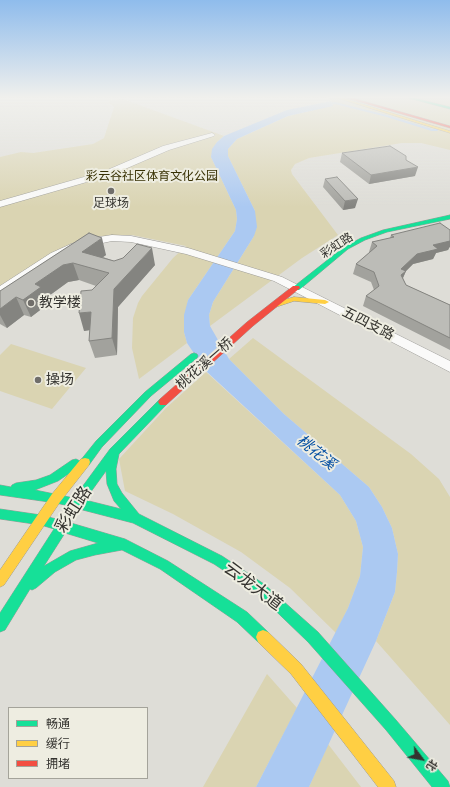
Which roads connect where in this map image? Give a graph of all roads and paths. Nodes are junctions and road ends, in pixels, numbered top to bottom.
1 (212, 135) dead end
2 (0, 204) edge
3 (450, 211) edge
4 (450, 217) edge
5 (320, 256) dead end
6 (287, 282) junction
7 (0, 291) edge
8 (274, 291) dead end
9 (324, 302) junction
10 (273, 306) junction
11 (250, 324) joint
12 (200, 351) dead end
13 (450, 367) edge
14 (148, 394) joint
15 (160, 404) joint
16 (99, 444) junction
17 (114, 452) junction
18 (2, 490) edge
19 (56, 498) junction
20 (77, 503) junction
21 (0, 514) edge
22 (134, 518) junction
23 (41, 520) junction
24 (63, 526) junction
25 (125, 546) junction
26 (0, 581) edge
27 (20, 594) junction
28 (0, 625) edge
29 (388, 787) edge
30 (442, 787) edge

1 - 2 street
3 - 5 main road, 彩虹路
4 - 6 main road, 彩虹路
6 - 7 street, 五四支路
6 - 8 main road, 彩虹路
6 - 9 street, 五四支路
6 - 10 main road, 彩虹路
9 - 10 main road
9 - 13 street, 五四支路
10 - 11 main road, 彩虹路
11 - 15 main road, 桃花溪一桥
12 - 14 main road, 桃花溪一桥
14 - 16 main road, 彩虹路
15 - 17 main road, 彩虹路
16 - 18 main road
16 - 19 main road, 彩虹路
17 - 20 main road, 彩虹路
17 - 22 main road
18 - 19 main road, 云龙大道
19 - 20 main road, 云龙大道
19 - 23 main road, 彩虹路
20 - 22 main road, 云龙大道
20 - 24 main road, 彩虹路
21 - 23 main road, 云龙大道
22 - 30 main road, 云龙大道
23 - 24 main road, 云龙大道
23 - 26 main road, 彩虹路
24 - 25 main road, 云龙大道
24 - 27 main road, 彩虹路
25 - 27 main road
25 - 29 main road, 云龙大道
27 - 28 main road, 彩虹路

